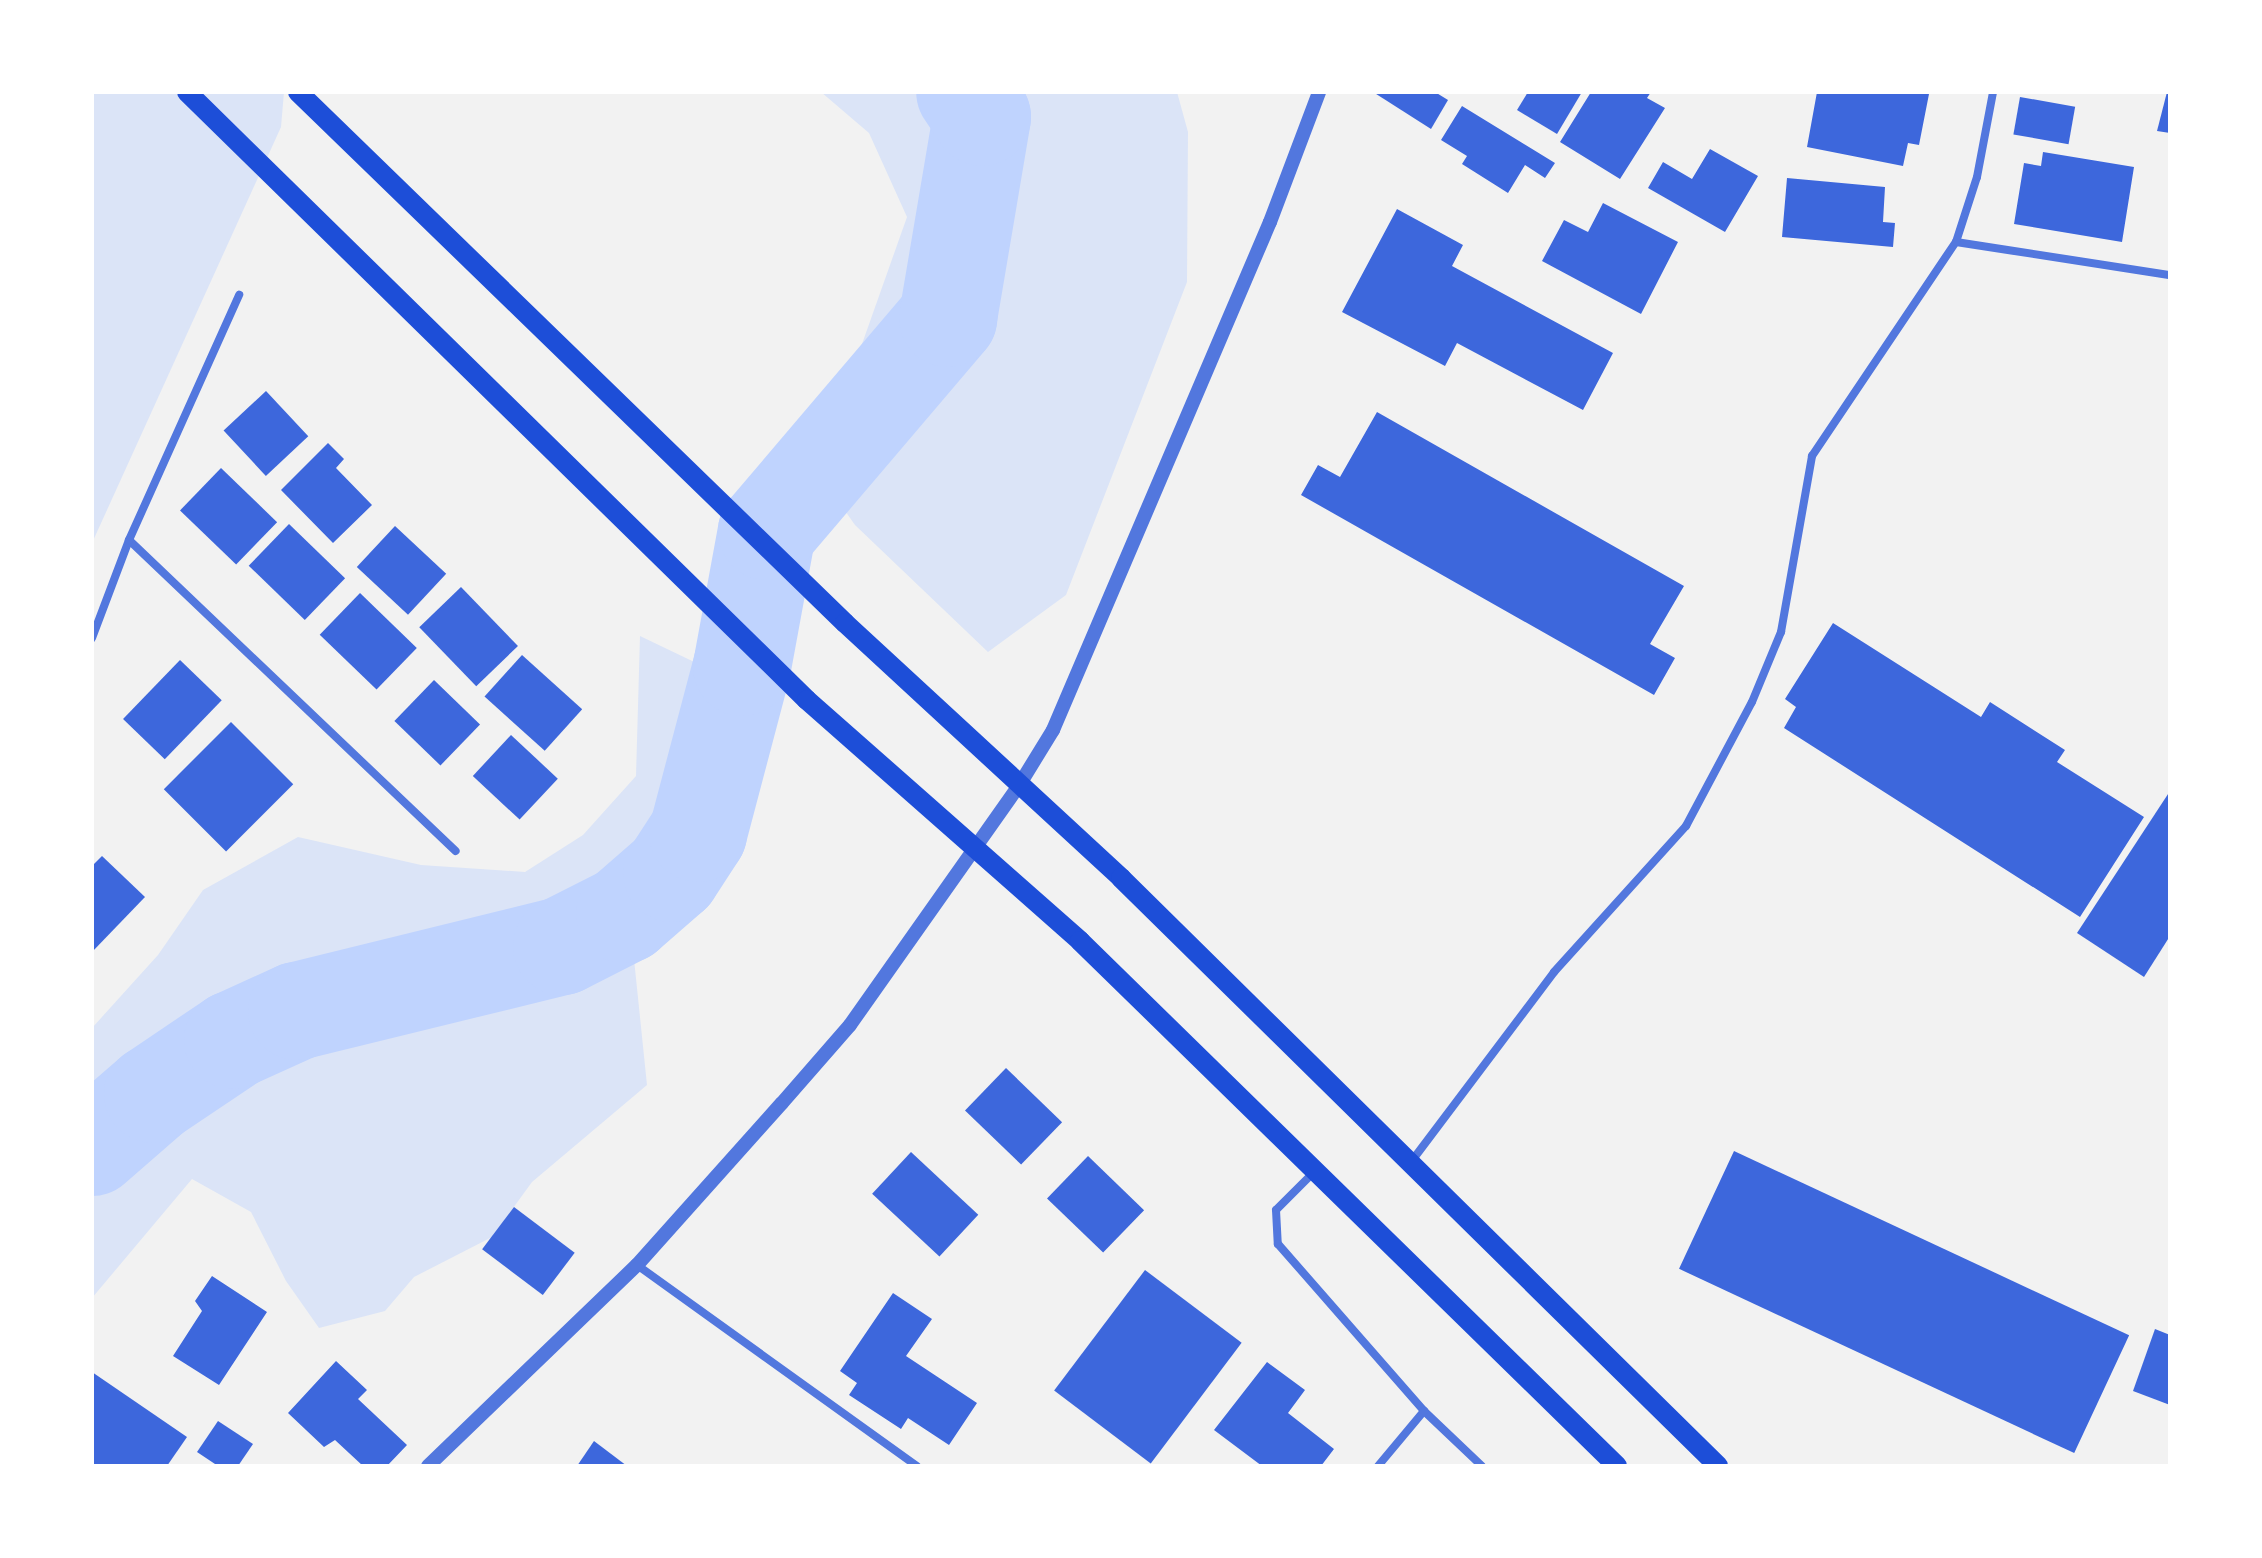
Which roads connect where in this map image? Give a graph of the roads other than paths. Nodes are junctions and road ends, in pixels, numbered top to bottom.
1 (187, 92) edge
2 (1319, 92) edge
3 (1993, 92) edge
4 (304, 97) edge
5 (1956, 242) junction
6 (2170, 275) edge
7 (239, 295) dead end
8 (129, 540) junction
9 (92, 638) edge
10 (1018, 787) junction
11 (456, 851) dead end
12 (977, 851) junction
13 (1410, 1162) junction
14 (1315, 1171) junction
15 (637, 1265) junction
16 (1424, 1411) junction
17 (428, 1466) edge
18 (917, 1466) edge
19 (1378, 1466) edge
20 (1482, 1466) edge
21 (1617, 1466) edge
22 (1718, 1466) edge

1 - 12 main road
2 - 10 street
3 - 5 street
4 - 10 main road
5 - 6 street
5 - 13 street
7 - 8 street
8 - 9 street
8 - 11 street
10 - 12 street
10 - 13 main road
12 - 14 main road
12 - 15 street
13 - 22 main road
14 - 16 street
14 - 21 main road
15 - 17 street
15 - 18 street
16 - 19 street
16 - 20 street

